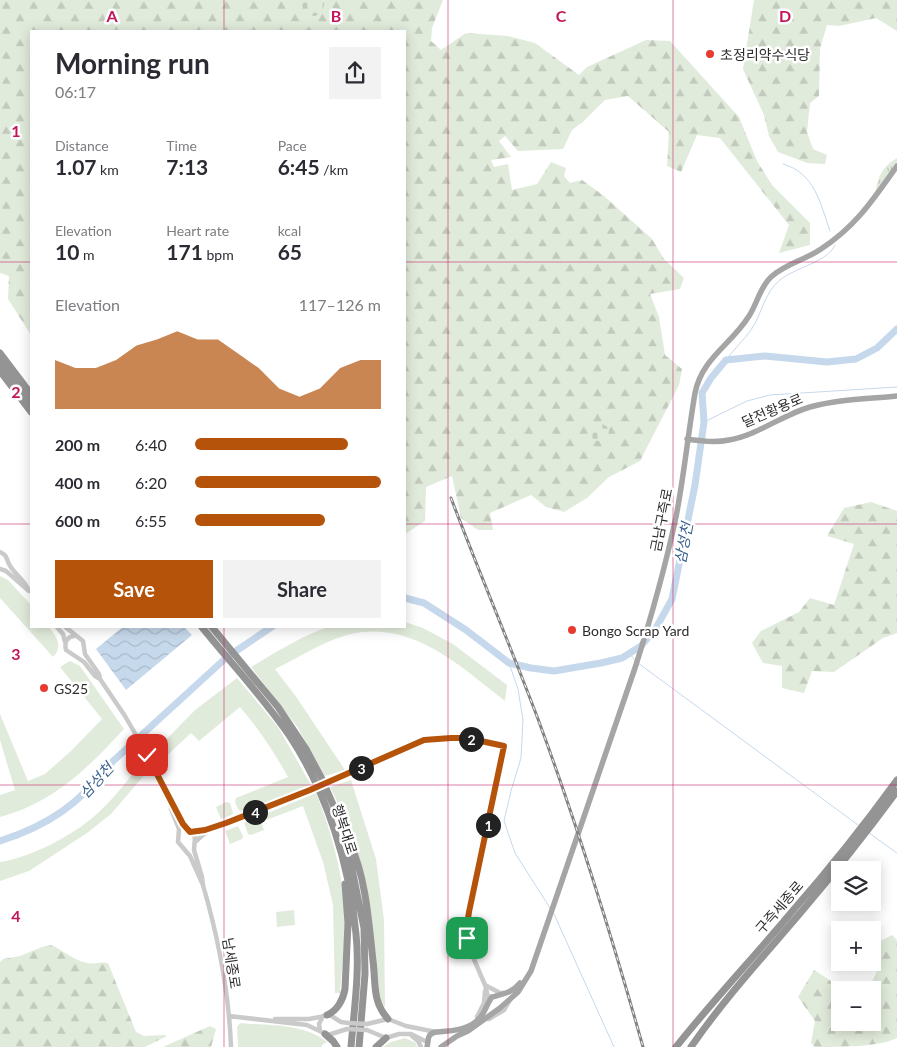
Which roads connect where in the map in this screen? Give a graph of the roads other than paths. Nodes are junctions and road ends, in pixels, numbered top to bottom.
1 (897, 166) edge
2 (0, 353) edge
3 (0, 361) edge
4 (0, 371) edge
5 (0, 378) edge
6 (30, 393) edge
7 (897, 396) edge
8 (30, 401) edge
9 (30, 411) edge
10 (30, 418) edge
11 (690, 439) junction
12 (0, 552) edge
13 (7, 560) junction
14 (0, 569) edge
15 (30, 592) edge
16 (58, 628) edge
17 (66, 628) edge
18 (203, 628) edge
19 (213, 628) edge
20 (74, 636) junction
21 (65, 643) junction
22 (83, 647) junction
23 (74, 654) junction
24 (100, 679) junction
25 (897, 780) edge
26 (897, 791) edge
27 (171, 801) junction
28 (871, 821) junction
29 (226, 823) junction
30 (344, 830) junction
31 (189, 831) junction
32 (179, 836) junction
33 (857, 838) junction
34 (194, 844) junction
35 (183, 848) junction
36 (340, 854) junction
37 (202, 885) junction
38 (485, 985) junction
39 (497, 996) junction
40 (510, 996) junction
41 (489, 1002) junction
42 (502, 1006) junction
43 (496, 1010) junction
44 (229, 1016) junction
45 (325, 1016) junction
46 (271, 1020) junction
47 (390, 1020) junction
48 (347, 1026) junction
49 (421, 1028) junction
50 (468, 1029) junction
51 (454, 1030) junction
52 (323, 1032) junction
53 (437, 1032) junction
54 (409, 1034) junction
55 (389, 1037) junction
56 (428, 1045) edge
57 (442, 1046) edge
58 (231, 1047) edge
59 (336, 1047) edge
60 (351, 1047) edge
61 (359, 1047) edge
62 (376, 1047) edge
63 (421, 1047) edge
64 (676, 1047) edge
65 (691, 1047) edge

1 - 11 main road, 금남구즉로
2 - 6 highway
3 - 8 highway
4 - 9 highway
5 - 10 highway
7 - 11 main road, 달전황용로
11 - 40 main road, 금남구즉로
12 - 13 street
13 - 14 street
13 - 15 street
14 - 15 street
16 - 21 street
17 - 20 street
18 - 36 highway, 행복대로
19 - 30 highway, 행복대로
20 - 21 street
20 - 22 street
21 - 23 street
22 - 23 street
22 - 24 street
23 - 24 street
24 - 27 street
25 - 28 highway, 구즉세종로
26 - 28 highway, 구즉세종로
27 - 31 street
27 - 32 street
28 - 33 highway, 구즉세종로
29 - 31 street
29 - 34 street
29 - 38 street, bridge
30 - 47 highway
30 - 61 highway, 행복대로
31 - 32 street
31 - 34 street
32 - 35 street
33 - 64 highway, 구즉세종로
33 - 65 highway, 구즉세종로
34 - 35 street
34 - 37 street, 남세종로
35 - 37 street, 남세종로
36 - 45 highway
36 - 60 highway, 행복대로
37 - 44 street, 남세종로
38 - 39 street
38 - 40 street
38 - 41 street
38 - 50 street
39 - 40 main road
39 - 41 main road
39 - 42 main road
40 - 42 main road, 금남구즉로
40 - 50 street
41 - 43 main road
41 - 50 main road
42 - 43 main road
43 - 50 main road
44 - 46 street
44 - 58 street, 남세종로
45 - 46 street
45 - 48 street
45 - 52 street
46 - 52 street
47 - 48 street, bridge
47 - 49 street
47 - 55 street
48 - 52 street
48 - 55 street, bridge
49 - 51 street
49 - 53 street
50 - 51 main road
50 - 57 main road
51 - 53 main road
52 - 59 highway
53 - 56 main road
53 - 57 main road
54 - 55 street
54 - 56 street
54 - 63 street
55 - 62 highway

